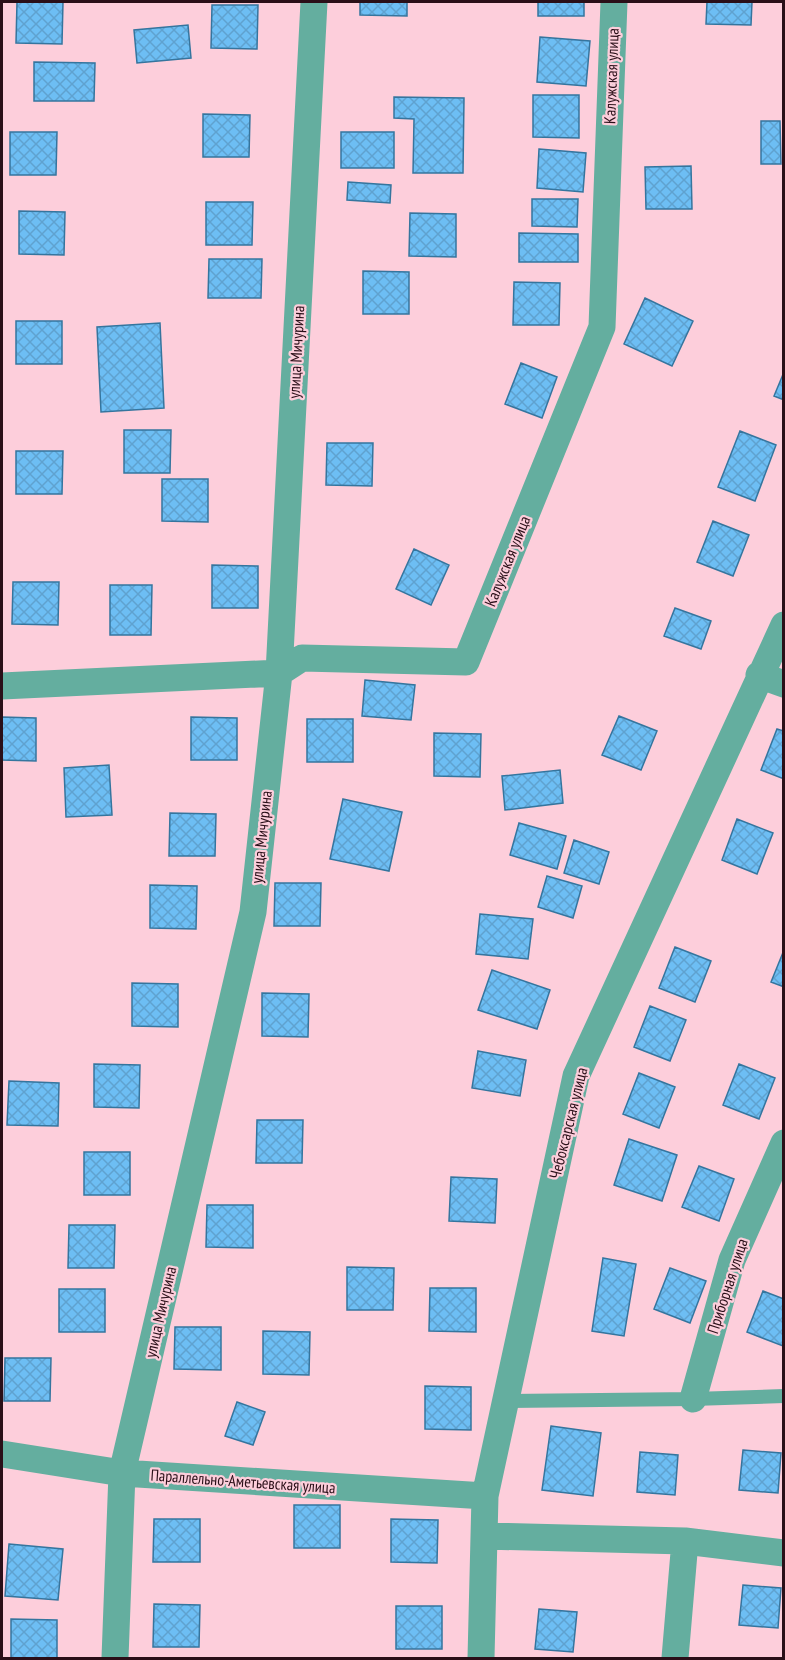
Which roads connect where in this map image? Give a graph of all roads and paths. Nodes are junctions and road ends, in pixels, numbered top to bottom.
1 (314, 2) edge
2 (614, 2) edge
3 (783, 625) edge
4 (279, 674) junction
5 (771, 680) edge
6 (2, 686) edge
7 (783, 1143) edge
8 (783, 1396) edge
9 (693, 1400) junction
10 (505, 1401) junction
11 (2, 1454) edge
12 (122, 1473) junction
13 (485, 1496) junction
14 (485, 1536) junction
15 (685, 1541) junction
16 (783, 1553) edge
17 (115, 1659) edge
18 (481, 1659) edge
19 (675, 1659) edge

1 - 4 street, улица Мичурина
2 - 4 street, Калужская улица
3 - 5 street, Чебоксарская улица
4 - 6 street
4 - 12 street, улица Мичурина
5 - 10 street, Чебоксарская улица
7 - 9 street, Приборная улица
8 - 9 lane
9 - 10 lane
10 - 13 street, Чебоксарская улица
11 - 12 street, Параллельно-Аметьевская улица
12 - 13 street, Параллельно-Аметьевская улица
12 - 17 street, улица Мичурина
13 - 14 street, Чебоксарская улица
14 - 15 street
14 - 18 street, Чебоксарская улица
15 - 16 street
15 - 19 street

